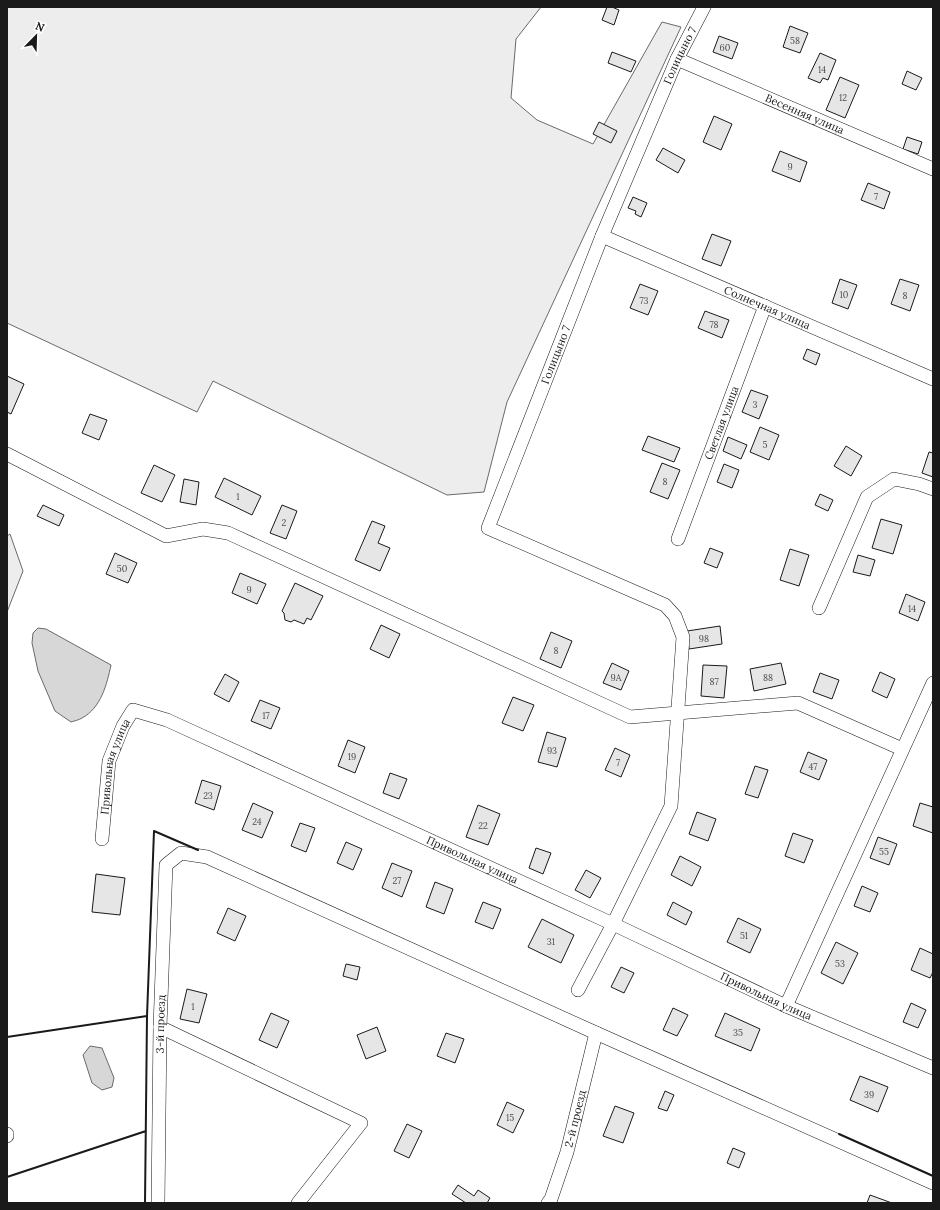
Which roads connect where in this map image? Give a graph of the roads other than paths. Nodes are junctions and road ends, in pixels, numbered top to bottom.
1 (704, 7) edge
2 (677, 59) junction
3 (933, 169) edge
4 (602, 236) junction
5 (765, 306) junction
6 (933, 379) edge
7 (7, 454) edge
8 (933, 489) edge
9 (678, 539) dead end
10 (818, 608) dead end
11 (933, 683) edge
12 (678, 713) junction
13 (902, 750) junction
14 (102, 839) dead end
15 (613, 924) junction
16 (578, 990) dead end
17 (786, 1006) junction
18 (160, 1027) junction
19 (596, 1033) junction
20 (933, 1068) edge
21 (933, 1183) edge
22 (158, 1203) edge
23 (298, 1203) edge
24 (548, 1203) edge

1 - 2 street, Голицыно 7
2 - 3 street, Весенняя улица
2 - 4 street, Голицыно 7
4 - 5 street, Солнечная улица
4 - 12 street, Голицыно 7
5 - 6 street, Солнечная улица
5 - 9 street, Светлая улица
7 - 12 street
8 - 10 street
11 - 13 street
12 - 13 street
12 - 15 street
13 - 17 street
14 - 15 street, Привольная улица
15 - 16 street
15 - 17 street, Привольная улица
17 - 20 street, Привольная улица
18 - 19 street, 3-й проезд
18 - 22 street, 3-й проезд
18 - 23 street
19 - 21 street
19 - 24 street, 2-й проезд

